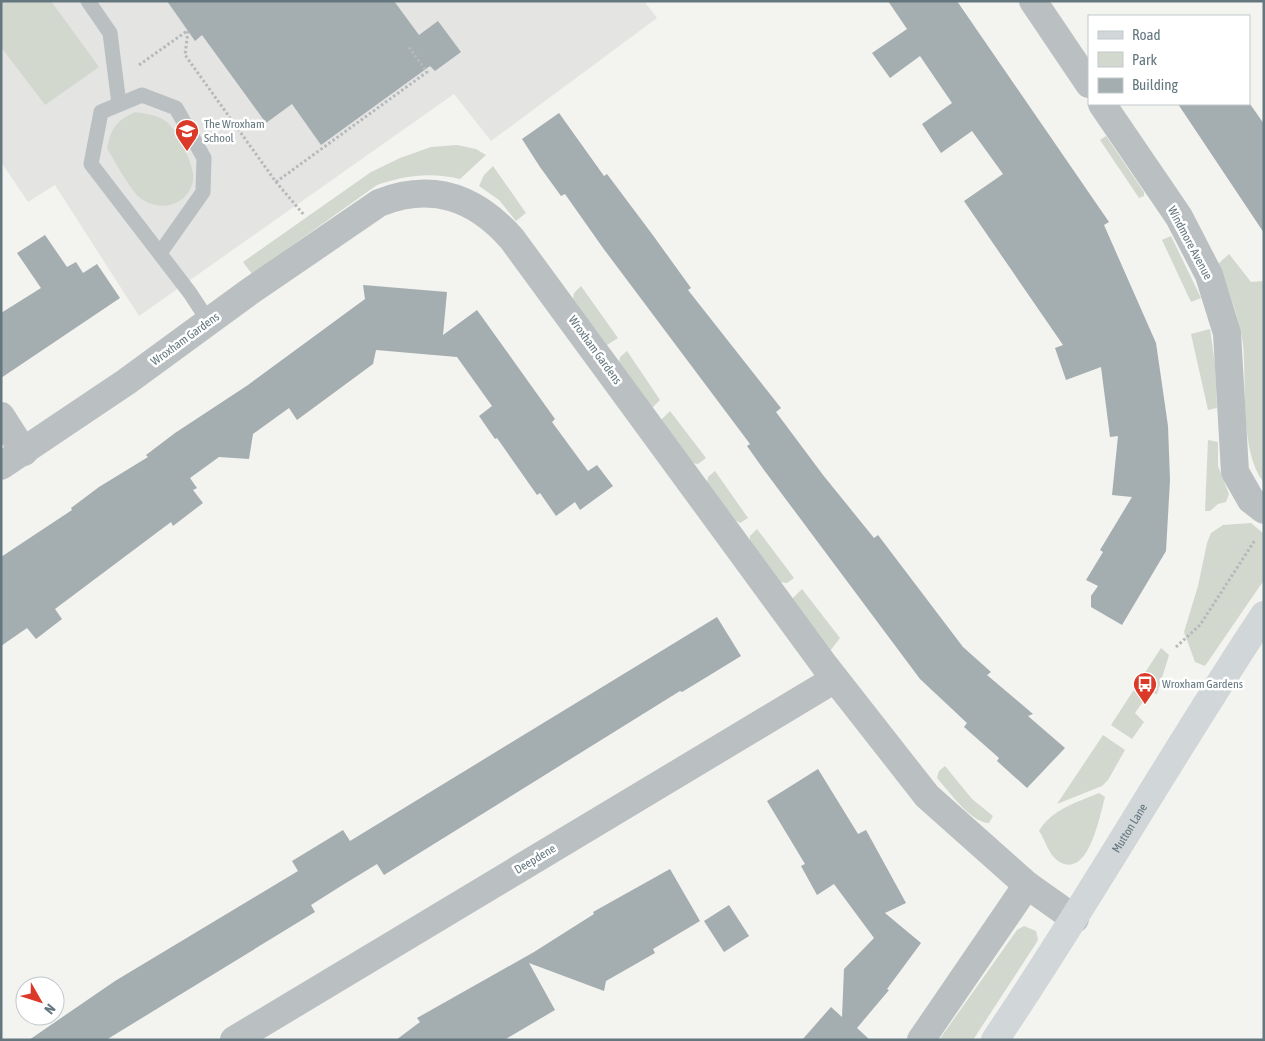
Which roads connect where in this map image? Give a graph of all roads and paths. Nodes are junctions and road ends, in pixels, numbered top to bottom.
1 (88, 1) edge
2 (1033, 1) edge
3 (408, 46) dead end
4 (116, 82) junction
5 (1088, 83) edge
6 (119, 104) junction
7 (1103, 105) edge
8 (276, 182) junction
9 (304, 214) dead end
10 (160, 253) junction
11 (209, 322) junction
12 (1, 416) edge
13 (24, 452) junction
14 (1, 466) edge
15 (1262, 522) edge
16 (1264, 615) edge
17 (1176, 647) dead end
18 (835, 679) junction
19 (1027, 885) junction
20 (1075, 919) junction
21 (234, 1040) edge
22 (921, 1040) edge
23 (995, 1040) edge

1 - 4 lane
2 - 5 street
3 - 8 path
4 - 6 lane
4 - 8 path
6 - 10 lane
6 - 10 lane
7 - 15 street, Windmore Avenue
8 - 9 path
10 - 11 lane
11 - 13 street, Wroxham Gardens
11 - 18 street, Wroxham Gardens
12 - 13 street
13 - 14 street, Wroxham Gardens
15 - 17 path
16 - 20 main road, Mutton Lane
18 - 19 street, Wroxham Gardens
18 - 21 street, Deepdene
19 - 20 street, Wroxham Gardens
19 - 22 street
20 - 23 main road, Mutton Lane

